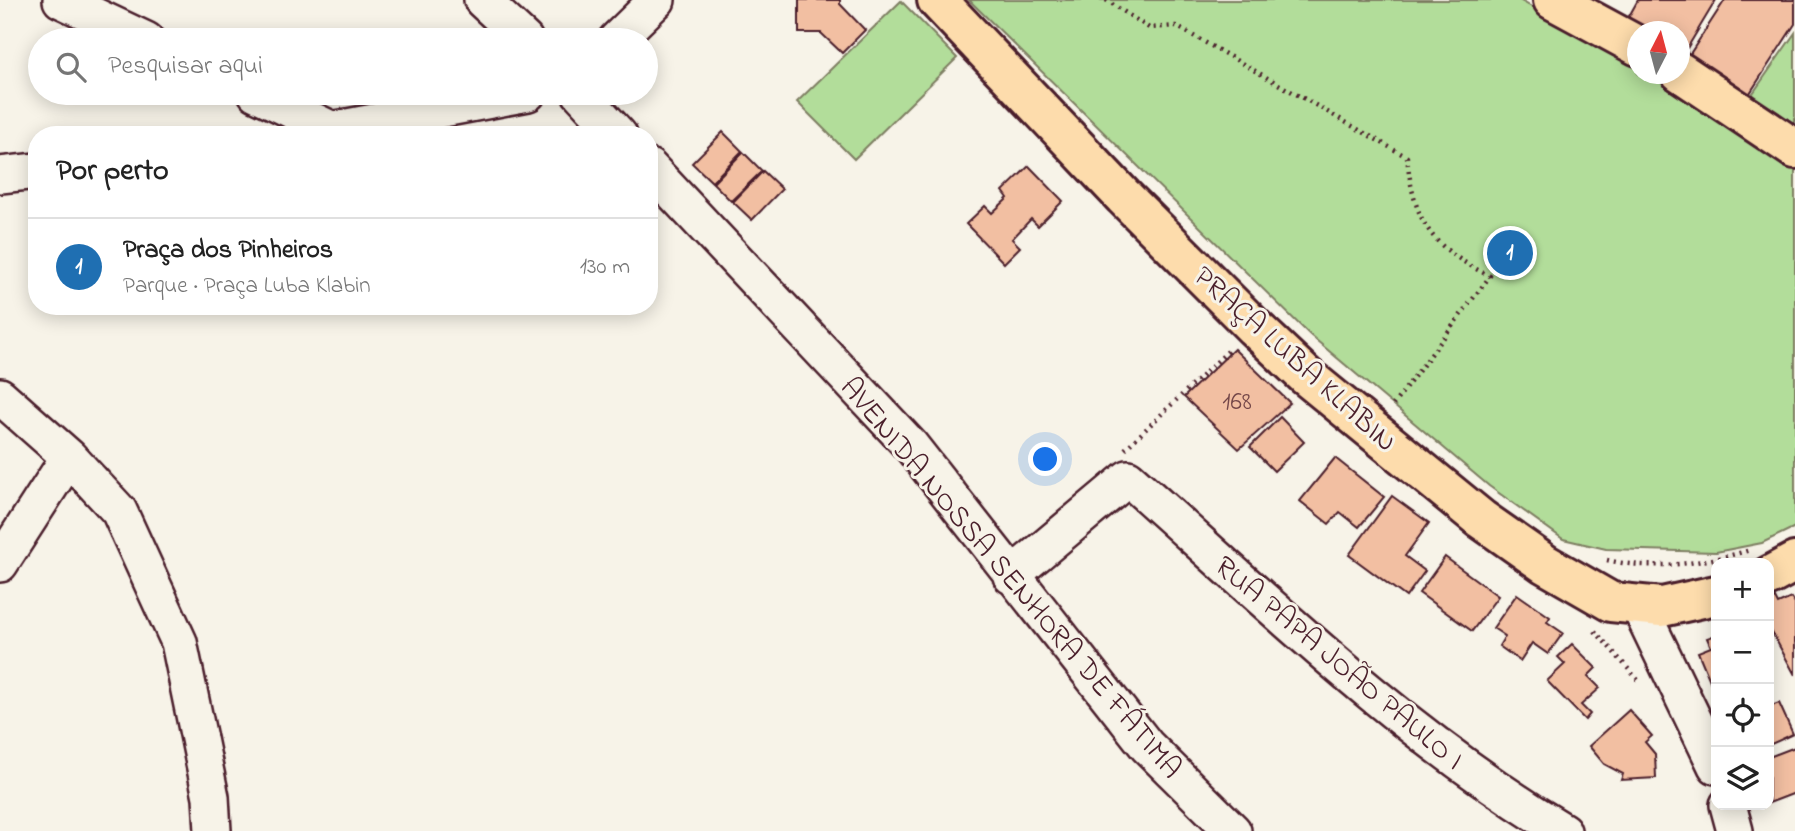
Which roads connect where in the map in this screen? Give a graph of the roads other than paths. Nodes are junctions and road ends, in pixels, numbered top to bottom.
1 (61, 0) edge
2 (482, 0) edge
3 (657, 0) edge
4 (937, 0) edge
5 (1553, 0) edge
6 (120, 28) edge
7 (512, 28) edge
8 (628, 28) edge
9 (1627, 41) edge
10 (1690, 79) edge
11 (275, 105) edge
12 (466, 105) edge
13 (591, 105) edge
14 (309, 126) edge
15 (356, 126) edge
16 (611, 126) edge
17 (1795, 149) edge
18 (28, 172) edge
19 (0, 176) edge
20 (658, 177) edge
21 (0, 397) edge
22 (69, 457) junction
23 (1774, 561) edge
24 (1795, 562) edge
25 (0, 564) edge
26 (1011, 576) junction
27 (1711, 596) edge
28 (1639, 606) junction
29 (1711, 756) edge
30 (1729, 810) edge
31 (213, 831) edge
32 (1233, 831) edge
33 (1563, 831) edge
34 (1735, 831) edge

1 - 6 street
2 - 7 street
3 - 8 street
4 - 28 main road, PRAÇA LUBA KLABIN
5 - 9 main road
10 - 17 main road
11 - 14 street
12 - 15 street
13 - 16 street
18 - 19 street
20 - 26 street, AVENIDA NOSSA SENHORA DE FÁTIMA
21 - 22 street
22 - 25 street
22 - 31 street
23 - 24 main road
26 - 32 street, AVENIDA NOSSA SENHORA DE FÁTIMA
26 - 33 street, RUA PAPA JOÃO PAULO I
27 - 28 main road, PRAÇA LUBA KLABIN
28 - 29 street
30 - 34 street

